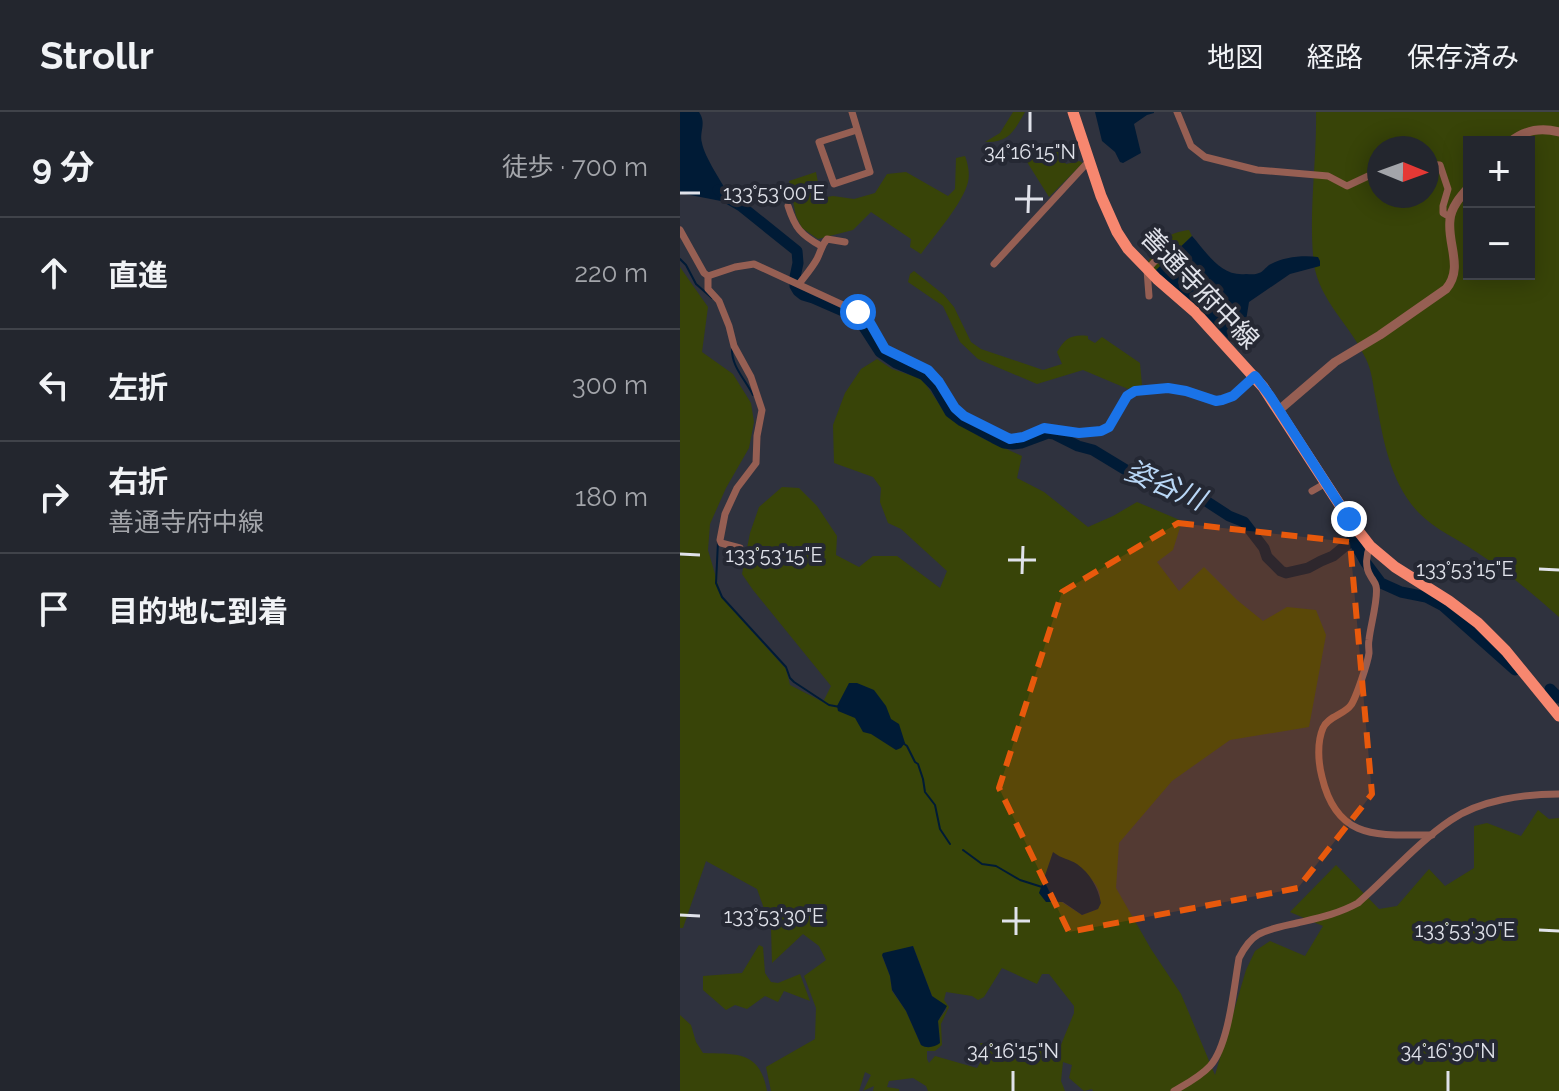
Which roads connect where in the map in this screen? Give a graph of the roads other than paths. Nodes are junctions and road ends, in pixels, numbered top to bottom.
1 (852, 112) edge
2 (1073, 112) edge
3 (1177, 112) edge
4 (857, 130) junction
5 (1559, 132) edge
6 (1519, 136) edge
7 (1088, 162) junction
8 (1439, 165) edge
9 (1367, 178) edge
10 (1463, 194) edge
11 (788, 206) dead end
12 (1450, 217) junction
13 (680, 230) edge
14 (845, 242) dead end
15 (821, 246) junction
16 (1169, 250) dead end
17 (994, 264) dead end
18 (1147, 270) junction
19 (708, 276) junction
20 (796, 283) junction
21 (1149, 296) dead end
22 (1255, 376) junction
23 (1279, 410) junction
24 (1326, 483) junction
25 (1312, 491) dead end
26 (1370, 546) junction
27 (740, 548) dead end
28 (1559, 716) edge
29 (1559, 794) edge
30 (1432, 835) junction
31 (1174, 1091) edge

1 - 4 street
2 - 7 main road, 善通寺府中線
3 - 9 street
4 - 4 street
5 - 6 street
7 - 17 street
7 - 18 main road, 善通寺府中線
8 - 12 street
10 - 12 street
11 - 15 street
12 - 23 street
13 - 19 street
14 - 15 street
15 - 20 street
16 - 18 street
18 - 21 street
18 - 22 main road, 善通寺府中線
19 - 20 street
19 - 27 street
20 - 22 street
22 - 23 main road, 善通寺府中線
23 - 24 main road, 善通寺府中線
24 - 25 street
24 - 26 main road, 善通寺府中線
26 - 28 main road, 善通寺府中線
26 - 30 street
29 - 30 street
30 - 31 street

